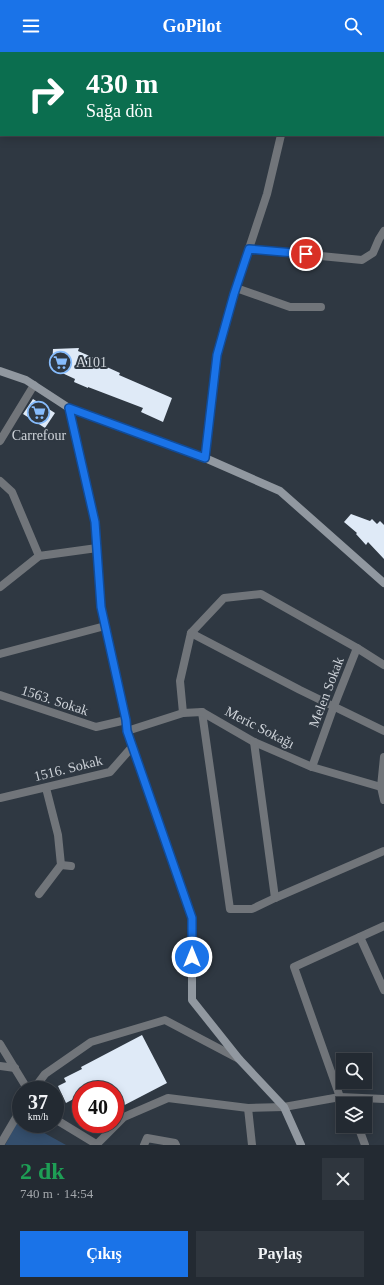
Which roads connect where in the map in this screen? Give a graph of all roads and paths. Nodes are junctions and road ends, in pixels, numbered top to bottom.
1 (281, 136) edge
2 (384, 230) edge
3 (249, 249) junction
4 (236, 288) junction
5 (321, 307) dead end
6 (0, 371) edge
7 (34, 385) junction
8 (69, 408) junction
9 (0, 441) edge
10 (205, 458) junction
11 (0, 481) edge
12 (97, 548) junction
13 (39, 556) junction
14 (384, 583) edge
15 (0, 587) edge
16 (105, 626) junction
17 (191, 633) junction
18 (357, 648) junction
19 (0, 654) edge
20 (384, 665) edge
21 (0, 695) edge
22 (334, 706) junction
23 (202, 712) junction
24 (183, 713) junction
25 (126, 720) junction
26 (127, 731) junction
27 (384, 731) edge
28 (254, 742) junction
29 (132, 747) junction
30 (384, 756) edge
31 (312, 767) junction
32 (381, 787) junction
33 (46, 788) junction
34 (0, 798) edge
35 (384, 800) edge
36 (384, 851) edge
37 (61, 865) junction
38 (71, 866) dead end
39 (39, 894) dead end
40 (275, 898) junction
41 (384, 926) edge
42 (360, 937) junction
43 (384, 990) edge
44 (0, 1044) edge
45 (239, 1059) junction
46 (0, 1066) edge
47 (15, 1068) junction
48 (23, 1081) edge
49 (40, 1081) edge
50 (340, 1097) edge
51 (336, 1098) edge
52 (384, 1099) edge
53 (372, 1100) edge
54 (284, 1107) junction
55 (248, 1108) junction
56 (12, 1124) edge
57 (64, 1125) edge
58 (361, 1133) edge
59 (0, 1145) edge
60 (96, 1145) edge
61 (144, 1145) edge
62 (176, 1145) edge
63 (252, 1145) edge
64 (301, 1145) edge
65 (365, 1145) edge

1 - 3 street
2 - 3 street
3 - 4 street
4 - 5 street
4 - 10 street
6 - 7 street
7 - 8 street
7 - 9 street
8 - 10 street
8 - 12 street
10 - 14 street
11 - 13 street
12 - 13 street
12 - 16 street
13 - 15 street
16 - 19 street
16 - 25 street
17 - 18 street
17 - 22 street
17 - 24 street
18 - 20 street
18 - 22 street, Melen Sokak
21 - 25 street, 1563. Sokak
22 - 27 street
22 - 31 street, Melen Sokak
23 - 24 street, Meric Sokağı
23 - 28 street, Meric Sokağı
23 - 40 street
24 - 26 street, Meric Sokağı
25 - 26 street
26 - 29 street
28 - 31 street, Meric Sokağı
28 - 40 street
29 - 33 street, 1516. Sokak
29 - 45 street
30 - 32 street
31 - 32 street, Meric Sokağı
32 - 35 street
33 - 34 street, 1516. Sokak
33 - 37 street
36 - 40 street
37 - 38 street
37 - 39 street
41 - 42 street
42 - 43 street
42 - 50 street
44 - 47 street
45 - 49 street
45 - 54 street
46 - 47 street
47 - 48 street
51 - 54 street
52 - 53 street
54 - 55 street
54 - 64 street
55 - 60 street
55 - 63 street
56 - 59 street
57 - 60 street
58 - 65 street
61 - 62 street

